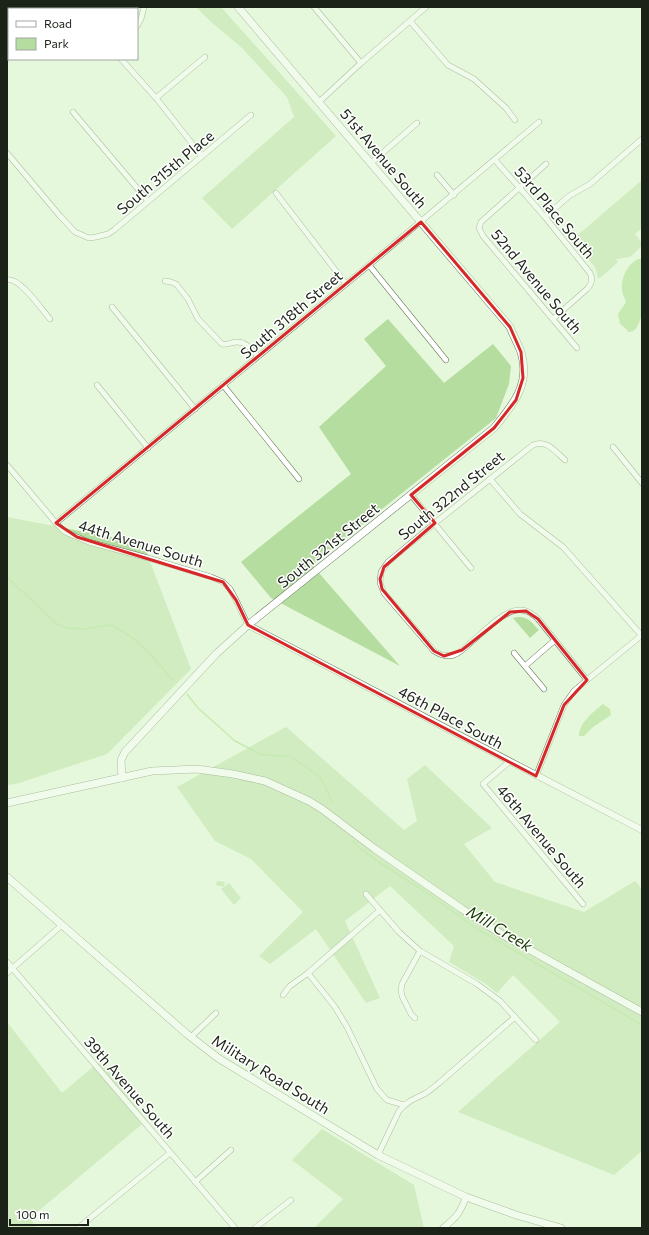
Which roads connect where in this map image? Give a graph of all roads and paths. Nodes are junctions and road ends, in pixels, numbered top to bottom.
1 (144, 7) edge
2 (238, 7) edge
3 (314, 7) edge
4 (426, 7) edge
5 (410, 21) junction
6 (138, 24) edge
7 (205, 57) dead end
8 (122, 60) edge
9 (361, 63) junction
10 (156, 98) junction
11 (319, 102) junction
12 (73, 112) dead end
13 (251, 115) dead end
14 (515, 120) dead end
15 (539, 122) dead end
16 (417, 123) dead end
17 (642, 139) edge
18 (7, 153) edge
19 (202, 156) junction
20 (495, 160) junction
21 (371, 163) junction
22 (546, 164) dead end
23 (437, 175) dead end
24 (519, 188) junction
25 (276, 194) dead end
26 (454, 195) junction
27 (148, 201) junction
28 (545, 217) junction
29 (421, 222) junction
30 (369, 265) junction
31 (9, 280) edge
32 (165, 281) dead end
33 (346, 284) junction
34 (112, 308) dead end
35 (50, 319) dead end
36 (553, 319) junction
37 (510, 327) joint
38 (577, 348) dead end
39 (258, 356) junction
40 (446, 360) dead end
41 (98, 384) dead end
42 (223, 385) junction
43 (195, 409) junction
44 (612, 447) dead end
45 (148, 448) junction
46 (565, 460) dead end
47 (7, 465) edge
48 (299, 479) dead end
49 (490, 479) junction
50 (642, 484) edge
51 (411, 495) junction
52 (56, 523) junction
53 (434, 523) junction
54 (471, 568) dead end
55 (248, 625) junction
56 (642, 636) edge
57 (555, 640) junction
58 (514, 653) dead end
59 (525, 666) junction
60 (587, 680) junction
61 (544, 689) dead end
62 (509, 762) junction
63 (536, 776) junction
64 (122, 778) junction
65 (7, 804) edge
66 (642, 830) edge
67 (7, 878) edge
68 (366, 894) dead end
69 (583, 904) dead end
70 (379, 911) junction
71 (62, 925) junction
72 (420, 951) junction
73 (7, 962) edge
74 (12, 968) junction
75 (7, 973) edge
76 (308, 973) junction
77 (283, 995) dead end
78 (642, 1012) edge
79 (216, 1013) dead end
80 (515, 1017) junction
81 (415, 1018) dead end
82 (191, 1037) junction
83 (536, 1040) dead end
84 (404, 1105) junction
85 (231, 1150) dead end
86 (170, 1153) junction
87 (378, 1155) junction
88 (195, 1182) junction
89 (466, 1197) junction
90 (291, 1200) dead end
91 (78, 1228) edge
92 (235, 1228) edge
93 (255, 1228) edge
94 (443, 1228) edge
95 (560, 1228) edge

1 - 6 street
2 - 11 main road, 51st Avenue South
3 - 9 street
4 - 5 street
5 - 9 street
5 - 14 street
7 - 10 street
8 - 10 street
9 - 11 street
10 - 19 street
11 - 21 main road, 51st Avenue South
12 - 27 street
13 - 19 street, South 315th Place
15 - 20 street, South 318th Street
16 - 21 street
17 - 28 street
18 - 27 street, South 315th Place
19 - 27 street, South 315th Place
20 - 24 street, 53rd Place South
20 - 26 street, South 318th Street
21 - 29 main road, 51st Avenue South
22 - 24 street
23 - 26 street
24 - 28 street, 53rd Place South
24 - 36 street, 52nd Avenue South
25 - 33 street
26 - 29 street, South 318th Street
28 - 36 street, 53rd Place South
29 - 30 street, South 318th Street
29 - 37 main road, 51st Avenue South
30 - 33 street, South 318th Street
30 - 40 street
31 - 35 street
32 - 39 street
33 - 39 street, South 318th Street
34 - 43 street
36 - 38 street, 52nd Avenue South
37 - 51 main road, South 321st Street
39 - 42 street, South 318th Street
41 - 45 street
42 - 43 street, South 318th Street
42 - 48 street
43 - 45 street, South 318th Street
44 - 50 street
45 - 52 street, South 318th Street
46 - 49 street, South 322nd Street
47 - 52 street, 44th Avenue South
49 - 53 street, South 322nd Street
49 - 56 street
51 - 53 street
51 - 55 main road, South 321st Street
52 - 55 street, 44th Avenue South
53 - 54 street
53 - 57 street, South 322nd Street
55 - 62 street, 46th Place South
55 - 64 main road, South 321st Street
56 - 60 street
57 - 59 street
57 - 60 street
58 - 59 street
59 - 61 street
60 - 63 street
62 - 63 street, 46th Place South
62 - 69 street, 46th Avenue South
63 - 66 street, 46th Place South
64 - 65 main road
64 - 78 main road
67 - 71 main road, Military Road South
68 - 70 street
70 - 72 street
70 - 76 street
71 - 74 street
71 - 82 main road, Military Road South
72 - 80 street
72 - 81 street
73 - 74 street, 39th Avenue South
74 - 75 street
74 - 86 street, 39th Avenue South
76 - 77 street
76 - 84 street
79 - 82 street
80 - 83 street
80 - 84 street
82 - 87 main road, Military Road South
84 - 87 street
85 - 88 street
86 - 88 street, 39th Avenue South
86 - 91 street
87 - 89 main road, Military Road South
88 - 92 street, 39th Avenue South
89 - 94 street
89 - 95 main road, Military Road South
90 - 93 street

